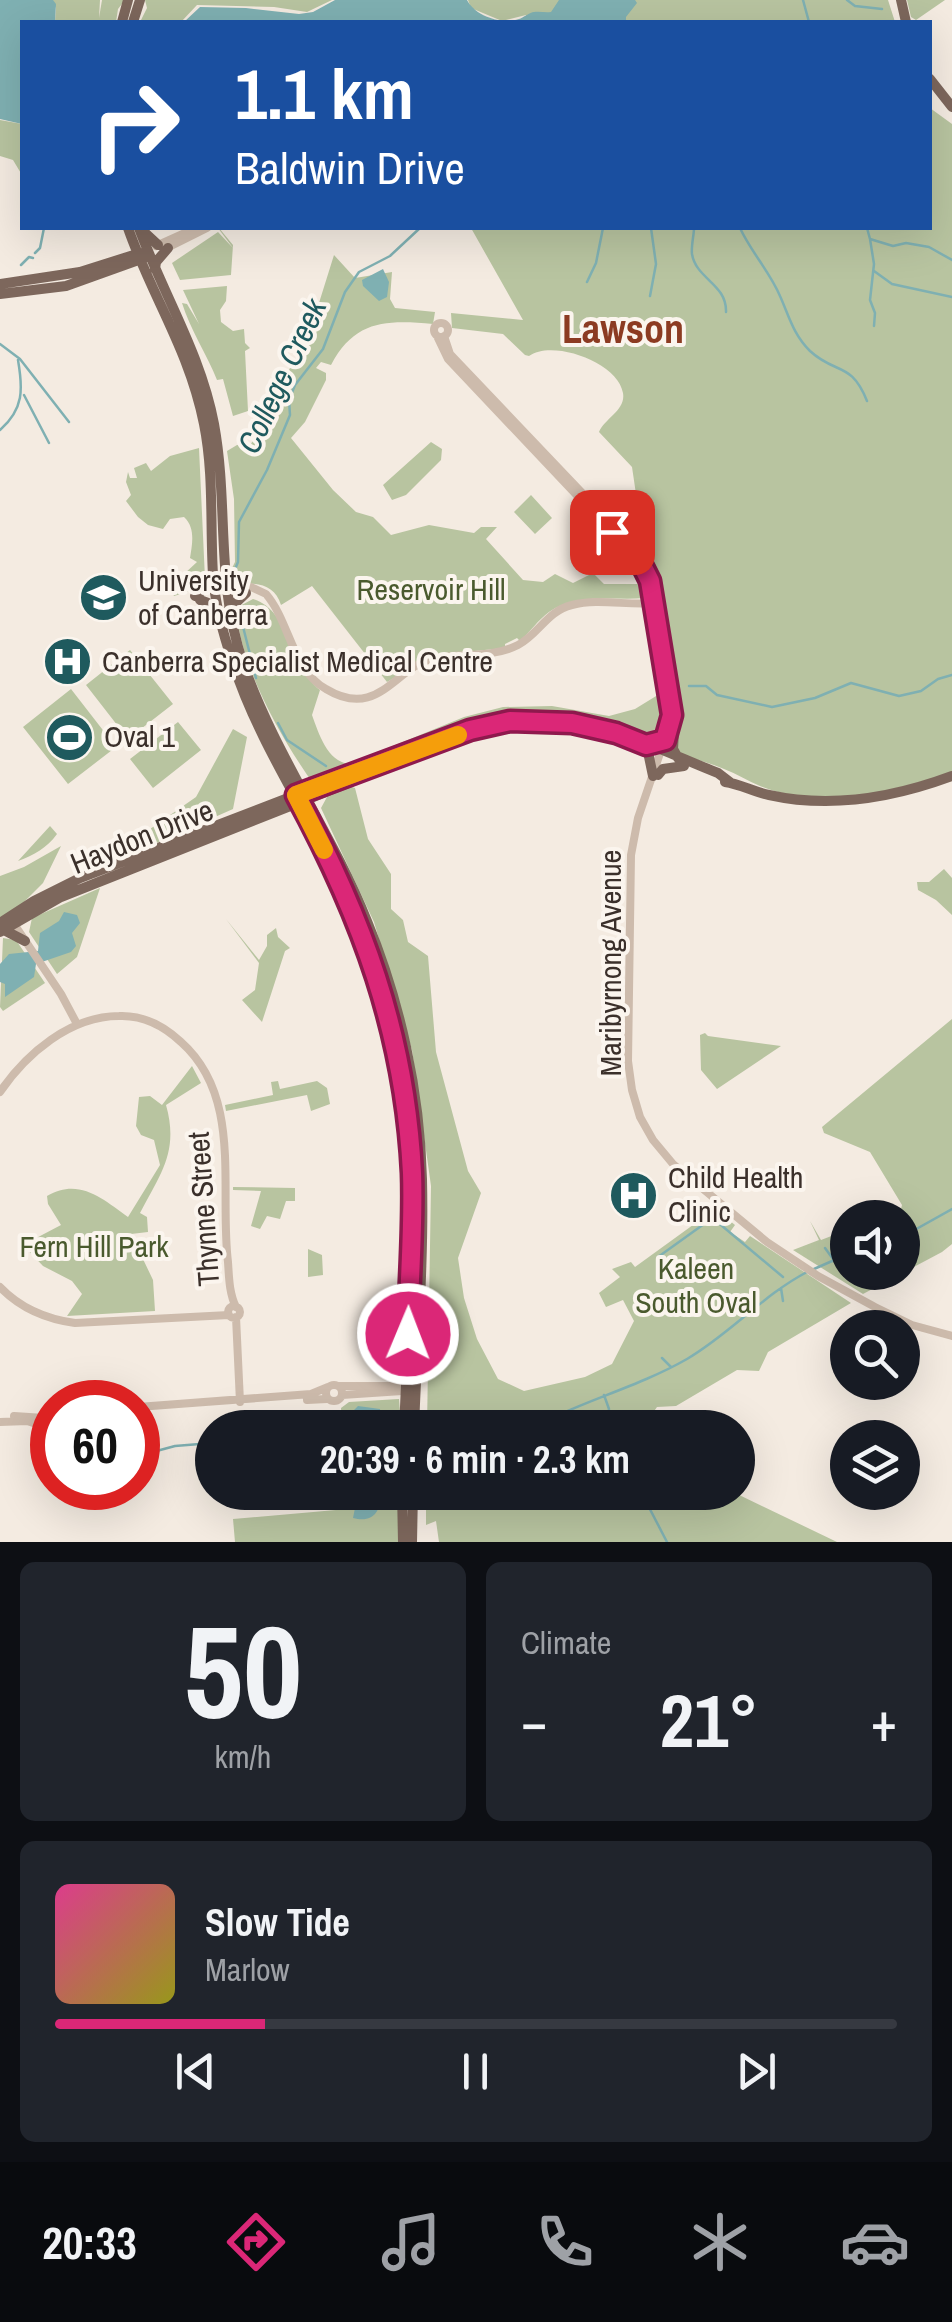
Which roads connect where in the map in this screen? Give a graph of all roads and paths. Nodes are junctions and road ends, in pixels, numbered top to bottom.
1 (932, 82) edge
2 (952, 107) edge
3 (129, 230) edge
4 (141, 230) edge
5 (192, 230) edge
6 (202, 230) edge
7 (132, 240) junction
8 (151, 252) junction
9 (121, 264) junction
10 (155, 269) junction
11 (0, 284) edge
12 (0, 294) edge
13 (162, 304) junction
14 (440, 336) dead end
15 (222, 524) junction
16 (214, 581) junction
17 (230, 593) junction
18 (655, 601) junction
19 (228, 610) junction
20 (221, 626) junction
21 (671, 735) junction
22 (647, 748) junction
23 (663, 755) junction
24 (681, 762) junction
25 (382, 765) junction
26 (952, 776) edge
27 (654, 778) junction
28 (289, 782) junction
29 (351, 782) junction
30 (304, 795) junction
31 (274, 808) junction
32 (307, 815) junction
33 (91, 870) junction
34 (128, 870) junction
35 (349, 878) junction
36 (84, 882) junction
37 (30, 914) junction
38 (8, 923) edge
39 (28, 942) junction
40 (80, 1023) junction
41 (0, 1092) edge
42 (0, 1288) edge
43 (231, 1312) junction
44 (952, 1336) edge
45 (328, 1386) junction
46 (405, 1386) junction
47 (340, 1391) junction
48 (327, 1399) junction
49 (240, 1401) junction
50 (160, 1408) edge
51 (405, 1410) edge
52 (410, 1410) edge
53 (0, 1420) edge
54 (30, 1420) edge
55 (402, 1510) edge
56 (413, 1510) edge
57 (403, 1542) edge
58 (412, 1542) edge

1 - 2 main road
3 - 7 main road
4 - 8 main road
5 - 8 street
6 - 8 street
7 - 8 main road
7 - 9 main road
8 - 9 main road
8 - 10 main road
8 - 10 main road
8 - 13 main road
9 - 11 main road
9 - 12 main road
9 - 13 main road
10 - 15 main road
13 - 16 main road
14 - 18 street
15 - 17 main road
15 - 17 main road
16 - 17 main road
16 - 20 main road
17 - 18 street
17 - 19 main road
17 - 19 main road
17 - 20 main road
18 - 21 street
19 - 30 main road
20 - 28 main road
21 - 22 main road
21 - 23 street, Maribyrnong Avenue
21 - 24 main road
22 - 23 main road
22 - 25 main road
22 - 27 main road
23 - 24 main road
23 - 27 street, Maribyrnong Avenue
24 - 26 main road
24 - 27 main road
25 - 29 main road
25 - 30 main road
27 - 44 street, Maribyrnong Avenue
28 - 30 main road
28 - 31 main road
29 - 30 main road
29 - 35 main road
30 - 31 main road, Haydon Drive
30 - 32 main road
30 - 35 main road
31 - 32 main road
31 - 33 main road, Haydon Drive
31 - 34 main road, Haydon Drive
32 - 46 main road
33 - 34 main road
33 - 36 main road
34 - 36 main road, Haydon Drive
35 - 46 main road
36 - 37 main road, Haydon Drive
36 - 38 main road, Haydon Drive
37 - 38 main road, Haydon Drive
37 - 39 main road
38 - 39 main road
39 - 40 street
40 - 41 street, Thynne Street
40 - 43 street, Thynne Street
42 - 43 street, Thynne Street
43 - 49 street
45 - 47 street
45 - 48 street
45 - 49 street
46 - 47 street
46 - 51 main road
46 - 52 main road
47 - 48 street
48 - 49 street
49 - 50 street
53 - 54 street
55 - 57 main road
56 - 58 main road

